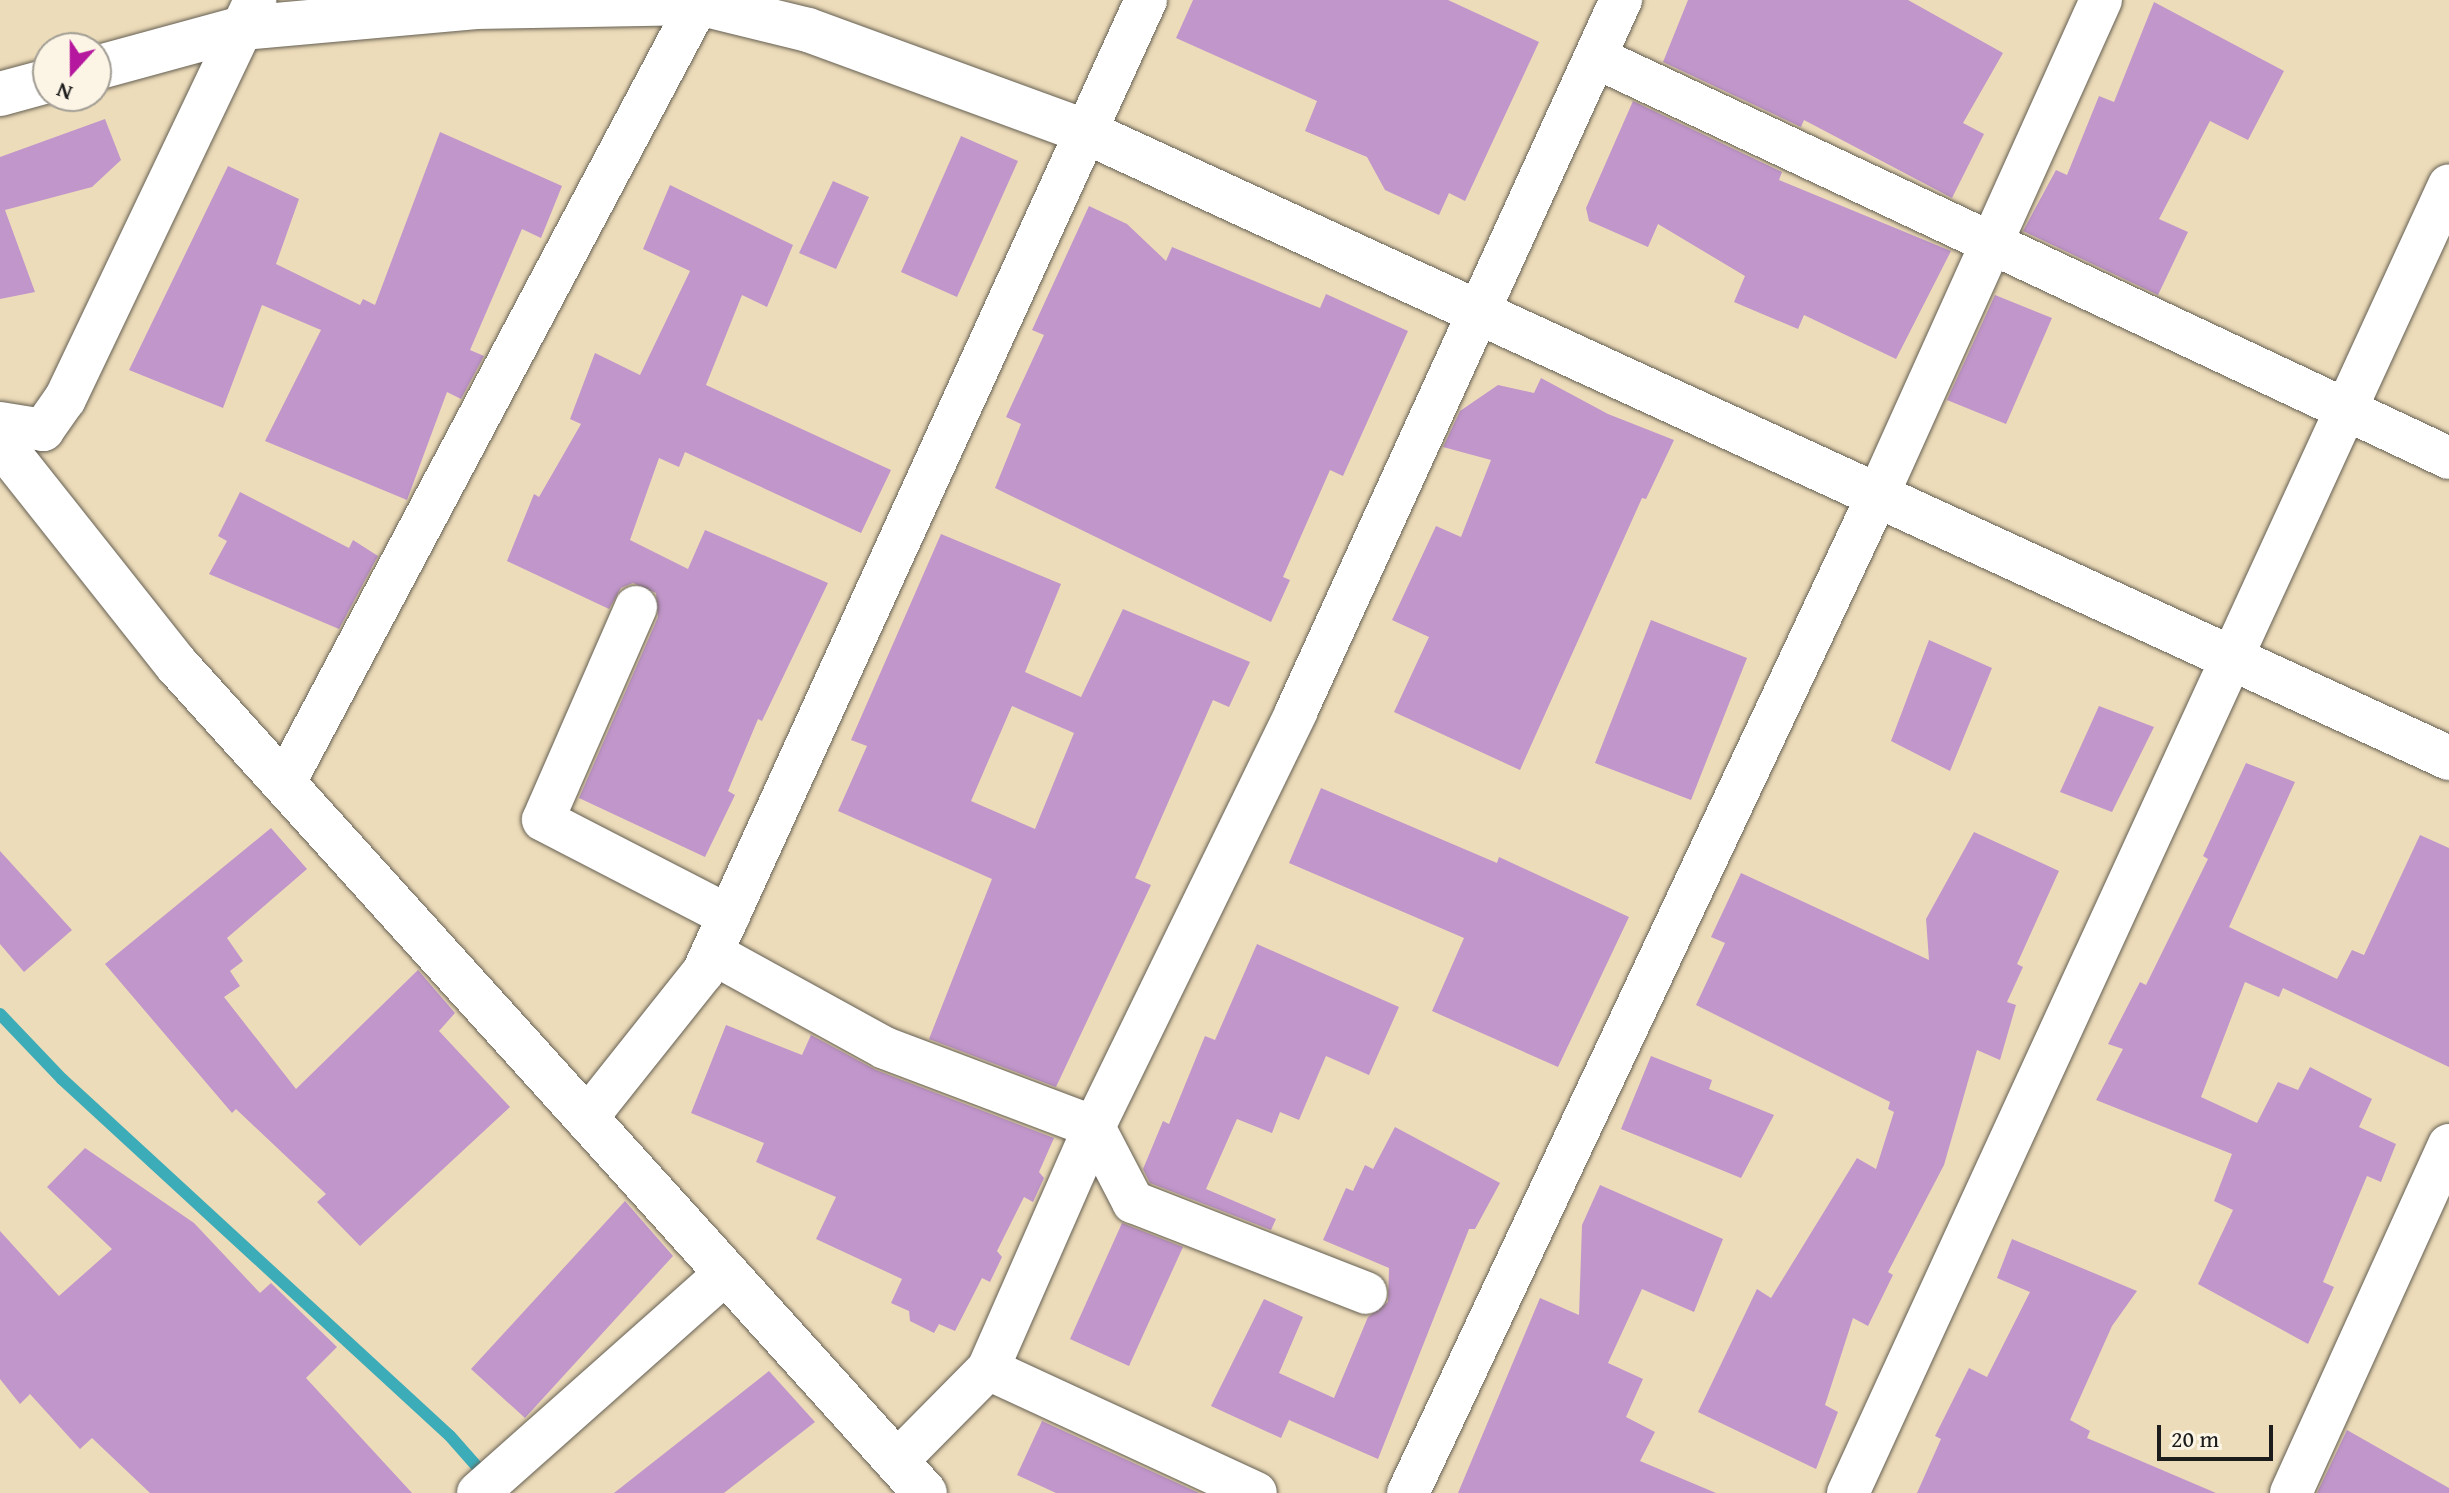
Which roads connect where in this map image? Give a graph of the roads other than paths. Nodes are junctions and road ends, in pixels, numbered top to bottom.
1 (1146, 0) edge
2 (1621, 0) edge
3 (2101, 0) edge
4 (699, 1) edge
5 (249, 14) edge
6 (1595, 57) junction
7 (112, 62) edge
8 (32, 85) edge
9 (0, 94) edge
10 (1086, 132) junction
11 (2449, 185) edge
12 (1992, 242) junction
13 (1480, 311) junction
14 (2347, 407) junction
15 (0, 423) edge
16 (0, 442) edge
17 (2449, 458) edge
18 (1877, 497) junction
19 (636, 607) dead end
20 (2231, 658) junction
21 (2449, 758) edge
22 (284, 784) junction
23 (729, 916) junction
24 (712, 953) junction
25 (586, 1119) junction
26 (1094, 1127) junction
27 (2449, 1145) edge
28 (725, 1274) junction
29 (1366, 1293) dead end
30 (988, 1369) junction
31 (896, 1462) junction
32 (478, 1493) edge
33 (925, 1493) edge
34 (1256, 1493) edge
35 (1408, 1493) edge
36 (1848, 1493) edge
37 (2291, 1493) edge

1 - 10 street
2 - 6 street
3 - 12 street
4 - 5 street
4 - 10 street
4 - 22 street
5 - 7 street
5 - 15 street
6 - 12 street
6 - 13 street
8 - 9 street
10 - 13 street
10 - 23 street
11 - 14 street
12 - 14 street
12 - 18 street
13 - 18 street
13 - 26 street
14 - 17 street
14 - 20 street
16 - 22 street
18 - 20 street
18 - 35 street
19 - 23 street
20 - 21 street
20 - 36 street
22 - 25 street
23 - 24 street
24 - 25 street
24 - 26 street
25 - 28 street
26 - 29 street
26 - 30 street
27 - 37 street
28 - 31 street
28 - 32 street
30 - 31 street
30 - 34 street
31 - 33 street

